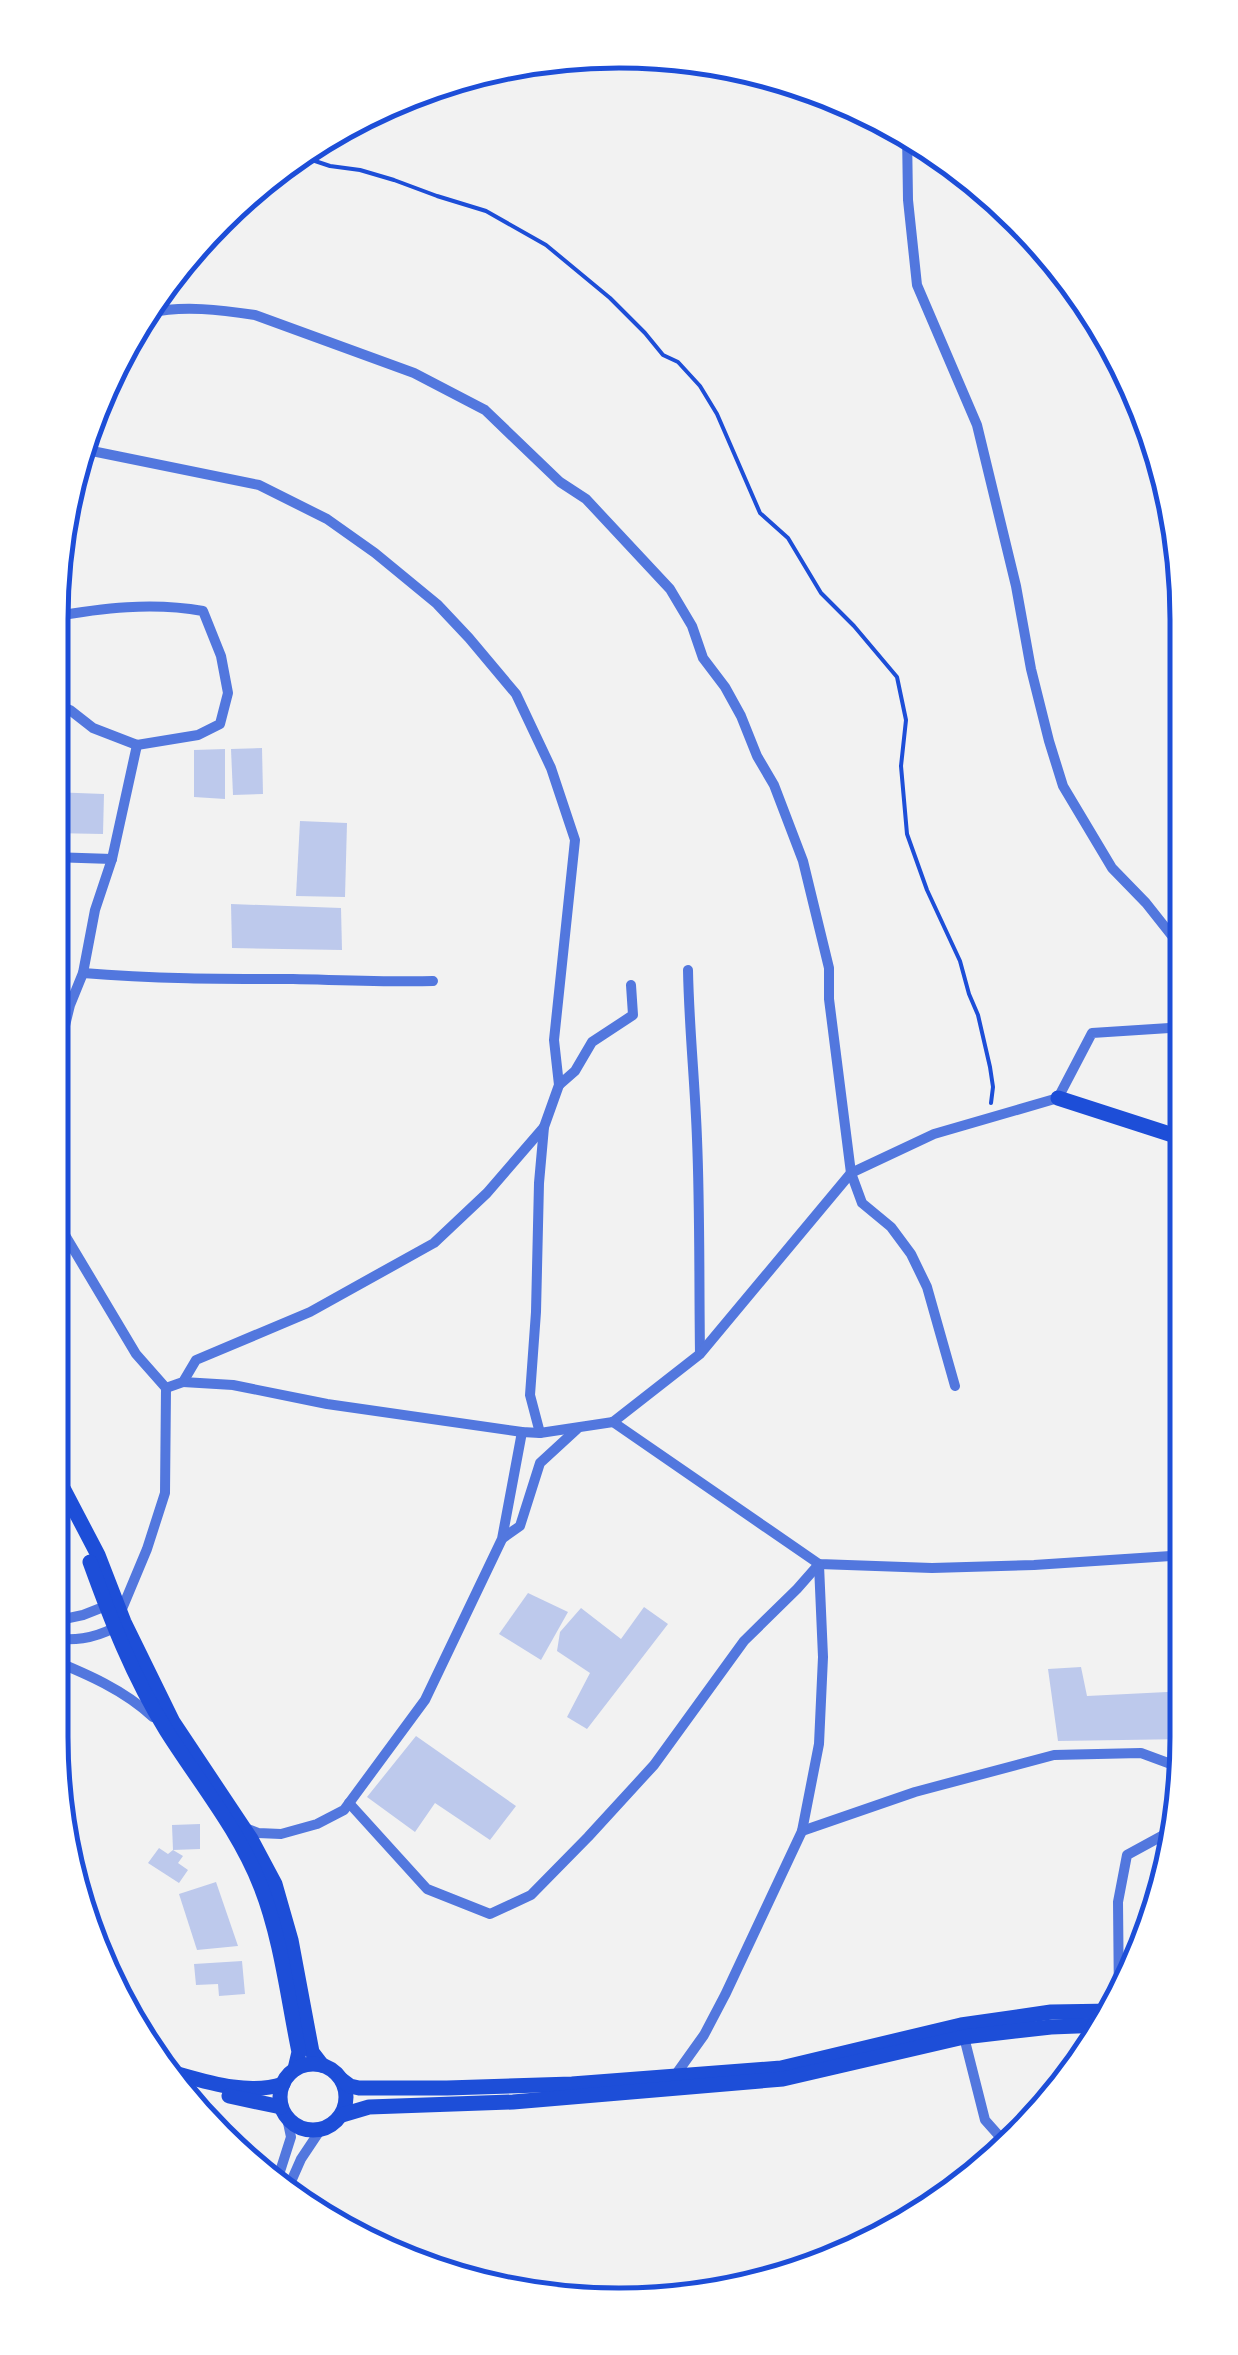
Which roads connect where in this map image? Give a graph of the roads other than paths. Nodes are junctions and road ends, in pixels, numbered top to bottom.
1 (907, 149) edge
2 (162, 310) edge
3 (94, 452) edge
4 (68, 614) edge
5 (68, 709) edge
6 (137, 745) junction
7 (68, 857) edge
8 (112, 858) junction
9 (1170, 934) edge
10 (688, 970) dead end
11 (82, 972) junction
12 (433, 981) dead end
13 (631, 984) dead end
14 (68, 1013) edge
15 (1170, 1027) edge
16 (559, 1085) junction
17 (1058, 1098) junction
18 (544, 1127) junction
19 (1170, 1135) edge
20 (851, 1173) junction
21 (68, 1242) edge
22 (700, 1354) junction
23 (183, 1382) junction
24 (955, 1386) dead end
25 (166, 1388) junction
26 (613, 1422) junction
27 (578, 1427) junction
28 (522, 1432) junction
29 (540, 1432) junction
30 (68, 1498) edge
31 (68, 1520) edge
32 (502, 1539) junction
33 (1170, 1555) edge
34 (818, 1564) junction
35 (114, 1612) junction
36 (68, 1619) edge
37 (68, 1639) edge
38 (68, 1668) edge
39 (164, 1726) junction
40 (1169, 1764) edge
41 (349, 1803) junction
42 (244, 1828) junction
43 (802, 1831) junction
44 (1161, 1837) edge
45 (1118, 1971) edge
46 (1097, 2011) edge
47 (1088, 2026) edge
48 (964, 2037) junction
49 (322, 2065) junction
50 (295, 2069) junction
51 (183, 2075) edge
52 (674, 2077) junction
53 (342, 2080) junction
54 (282, 2084) junction
55 (194, 2088) edge
56 (284, 2112) junction
57 (342, 2115) junction
58 (322, 2129) junction
59 (999, 2136) edge
60 (280, 2172) edge
61 (292, 2180) edge

1 - 9 street
2 - 20 street
3 - 16 street
4 - 6 street
5 - 6 street
6 - 8 street
7 - 8 street
8 - 11 street
10 - 22 street
11 - 12 street
11 - 14 street
13 - 16 street
15 - 17 street
16 - 18 street
17 - 19 main road
17 - 20 street
18 - 23 street
18 - 29 street
20 - 22 street
20 - 24 street
21 - 25 street
22 - 26 street
23 - 25 street
23 - 28 street
25 - 35 street
26 - 27 street
26 - 34 street
27 - 29 street
27 - 32 street
28 - 29 street
28 - 32 street
30 - 35 main road
31 - 35 main road
32 - 41 street
33 - 34 street
34 - 41 street
34 - 43 street
35 - 36 street
35 - 37 street
35 - 39 main road
35 - 42 main road
38 - 39 street
39 - 50 main road
40 - 43 street
41 - 42 street
42 - 49 main road
43 - 52 street
44 - 45 street
46 - 52 main road
47 - 48 main road
48 - 57 main road
48 - 59 street
49 - 50 main road
49 - 53 main road
50 - 54 main road
51 - 54 main road
52 - 53 main road
53 - 57 main road
54 - 56 main road
55 - 56 main road
56 - 58 main road
56 - 60 street
57 - 58 main road
58 - 61 street

